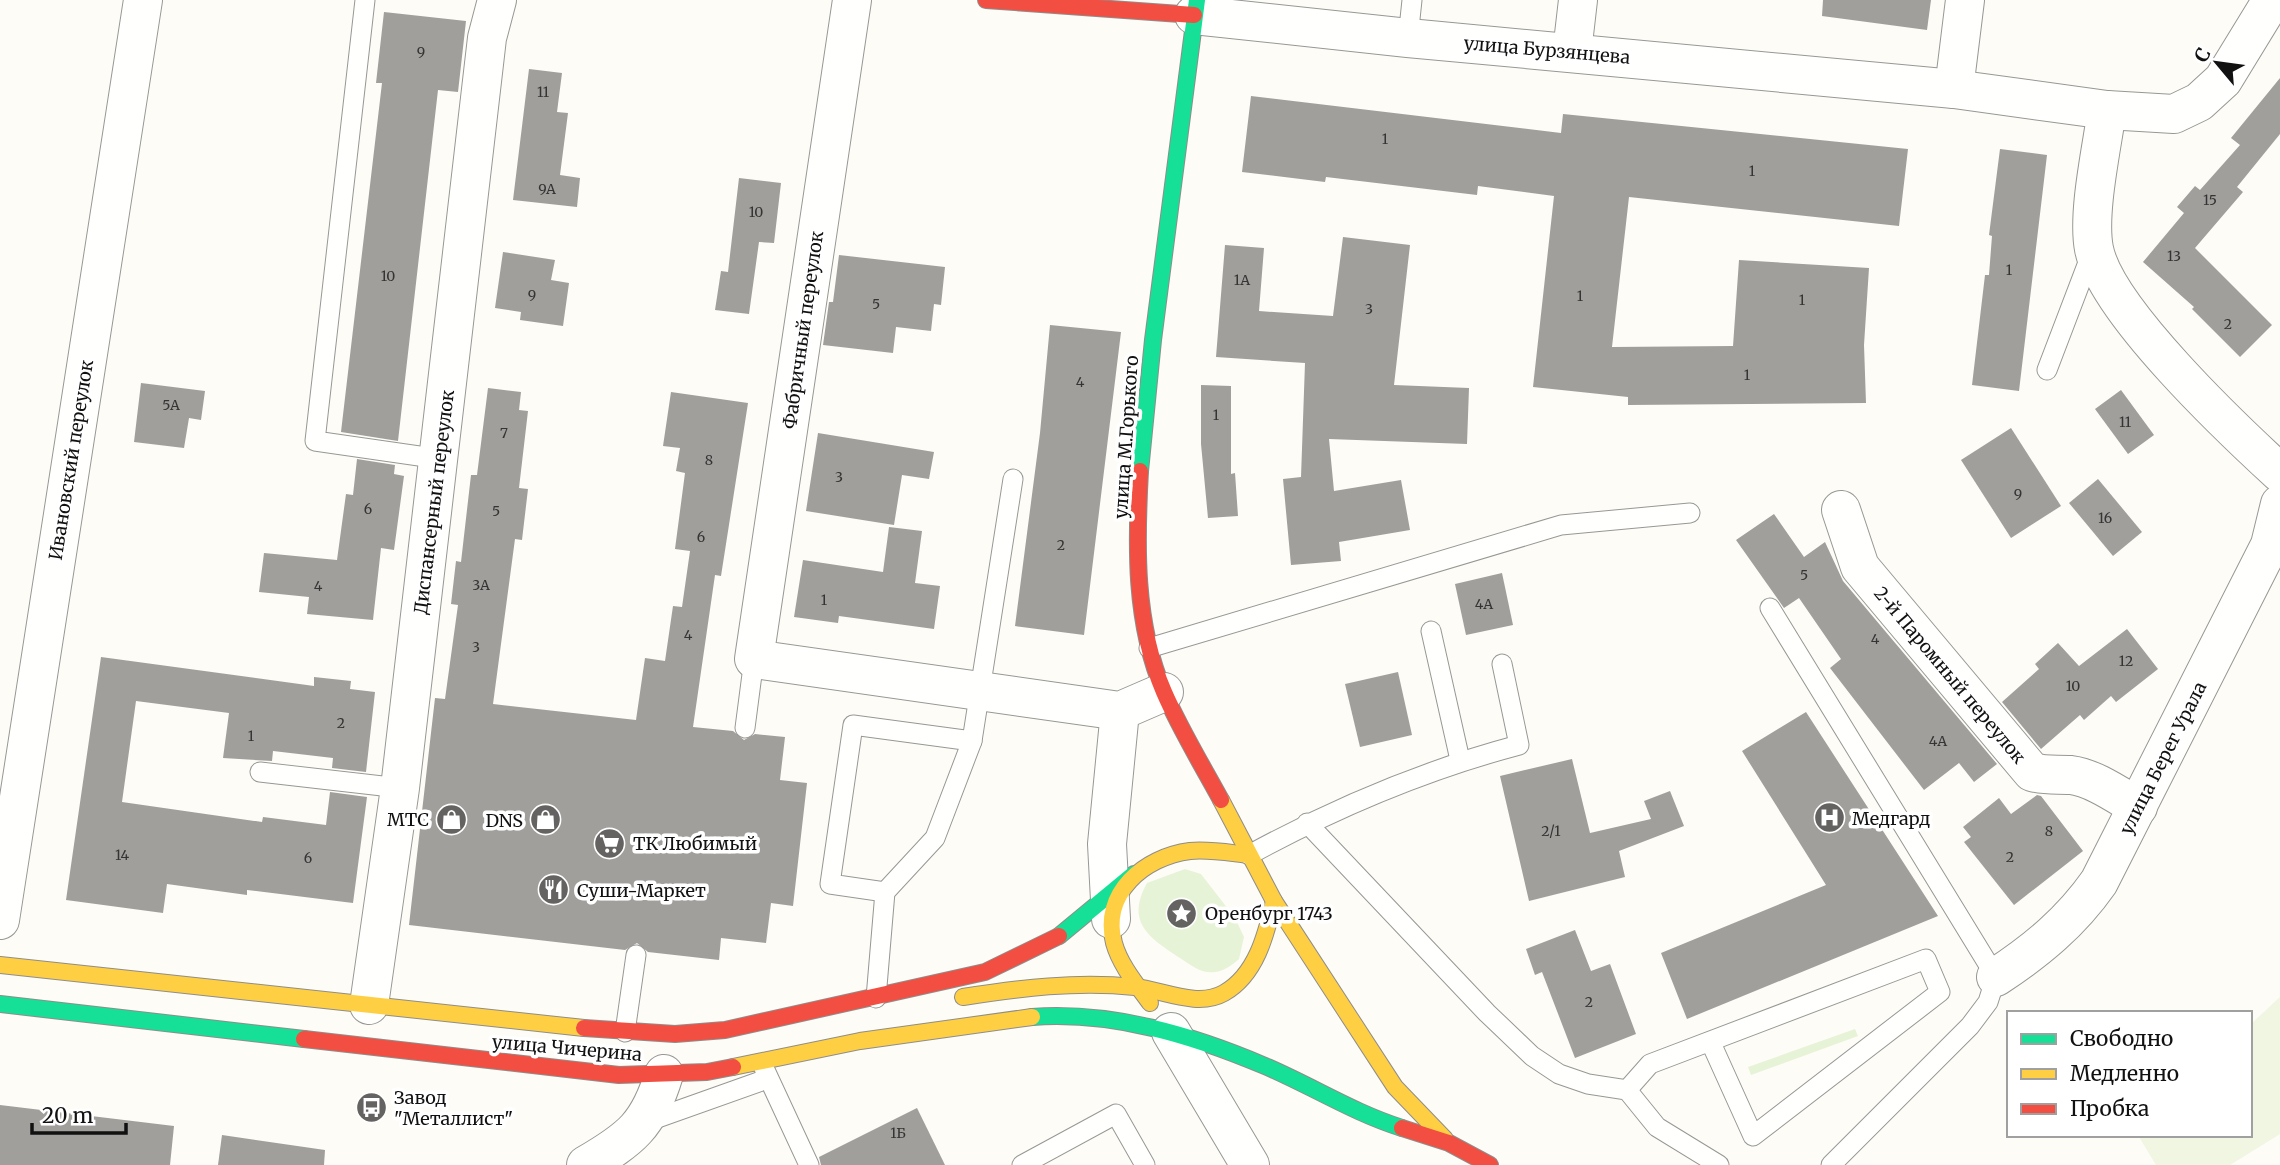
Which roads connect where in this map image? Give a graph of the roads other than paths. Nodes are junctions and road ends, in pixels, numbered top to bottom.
1 (143, 0) edge
2 (365, 0) edge
3 (497, 0) edge
4 (852, 0) edge
5 (985, 0) edge
6 (1412, 0) edge
7 (1578, 0) edge
8 (1965, 0) edge
9 (2272, 0) edge
10 (1048, 2) edge
11 (1196, 7) edge
12 (1408, 38) junction
13 (1572, 52) junction
14 (1954, 89) junction
15 (2107, 110) junction
16 (2094, 248) junction
17 (2047, 370) dead end
18 (440, 458) junction
19 (2280, 473) edge
20 (1013, 478) dead end
21 (2280, 504) edge
22 (1841, 510) dead end
23 (1689, 513) dead end
24 (2275, 548) edge
25 (1770, 608) dead end
26 (1431, 631) dead end
27 (1149, 648) junction
28 (754, 659) junction
29 (1502, 664) dead end
30 (1164, 692) junction
31 (982, 694) junction
32 (1119, 711) junction
33 (745, 728) dead end
34 (972, 741) junction
35 (1460, 760) junction
36 (260, 772) dead end
37 (400, 788) junction
38 (2138, 807) junction
39 (1307, 823) junction
40 (1249, 855) junction
41 (885, 892) junction
42 (1117, 895) junction
43 (1274, 901) junction
44 (0, 920) edge
45 (636, 955) dead end
46 (1123, 960) junction
47 (0, 965) edge
48 (1996, 977) junction
49 (1138, 988) junction
50 (1160, 990) junction
51 (876, 998) junction
52 (943, 1003) dead end
53 (0, 1004) edge
54 (369, 1005) junction
55 (913, 1015) dead end
56 (625, 1032) junction
57 (1171, 1032) junction
58 (860, 1041) junction
59 (1711, 1043) junction
60 (765, 1071) junction
61 (664, 1074) junction
62 (1627, 1090) junction
63 (645, 1123) junction
64 (1449, 1143) junction
65 (586, 1165) edge
66 (809, 1165) edge
67 (1022, 1165) edge
68 (1145, 1165) edge
69 (1250, 1165) edge
70 (1490, 1165) edge
71 (1718, 1165) edge
72 (1831, 1165) edge

1 - 44 street, Ивановский переулок
2 - 18 lane
3 - 18 street, Диспансерный переулок
4 - 28 street, Фабричный переулок
5 - 10 main road, улица Бурзянцева
6 - 12 lane
7 - 13 street
8 - 14 street
9 - 15 street, улица Бурзянцева
10 - 11 main road, улица Бурзянцева
11 - 12 street, улица Бурзянцева
11 - 27 main road, улица М.Горького
12 - 13 street, улица Бурзянцева
13 - 14 street, улица Бурзянцева
14 - 15 street, улица Бурзянцева
15 - 16 street
16 - 17 lane
16 - 19 street
18 - 37 street, Диспансерный переулок
20 - 31 lane
21 - 24 street, улица Берег Урала
22 - 38 street, 2-й Паромный переулок
23 - 27 lane
24 - 38 street, улица Берег Урала
25 - 48 lane
26 - 35 lane
27 - 30 main road, улица М.Горького
28 - 31 street
28 - 33 lane
29 - 35 lane
30 - 32 street
30 - 40 main road, улица М.Горького
31 - 32 street
31 - 34 lane
32 - 42 street
34 - 41 lane
34 - 41 lane
35 - 39 lane
36 - 37 lane
37 - 54 street, Диспансерный переулок
38 - 48 street, улица Берег Урала
39 - 40 lane
39 - 62 lane
40 - 42 main road
40 - 43 main road
41 - 51 lane
42 - 46 main road
42 - 51 main road, улица Чичерина
43 - 50 main road
43 - 64 main road
45 - 56 lane
46 - 49 main road
46 - 50 main road
47 - 54 main road, улица Чичерина
48 - 72 lane
49 - 50 main road
49 - 52 main road
49 - 57 main road
51 - 56 main road, улица Чичерина
53 - 61 main road, улица Чичерина
54 - 56 main road, улица Чичерина
55 - 58 main road
57 - 58 main road, улица Чичерина
57 - 64 main road, улица Чичерина
57 - 69 street
58 - 60 main road, улица Чичерина
59 - 59 lane
59 - 62 lane
60 - 61 main road, улица Чичерина
60 - 63 lane
60 - 66 lane
61 - 63 street
62 - 71 lane
63 - 65 street
64 - 70 main road
67 - 68 lane

